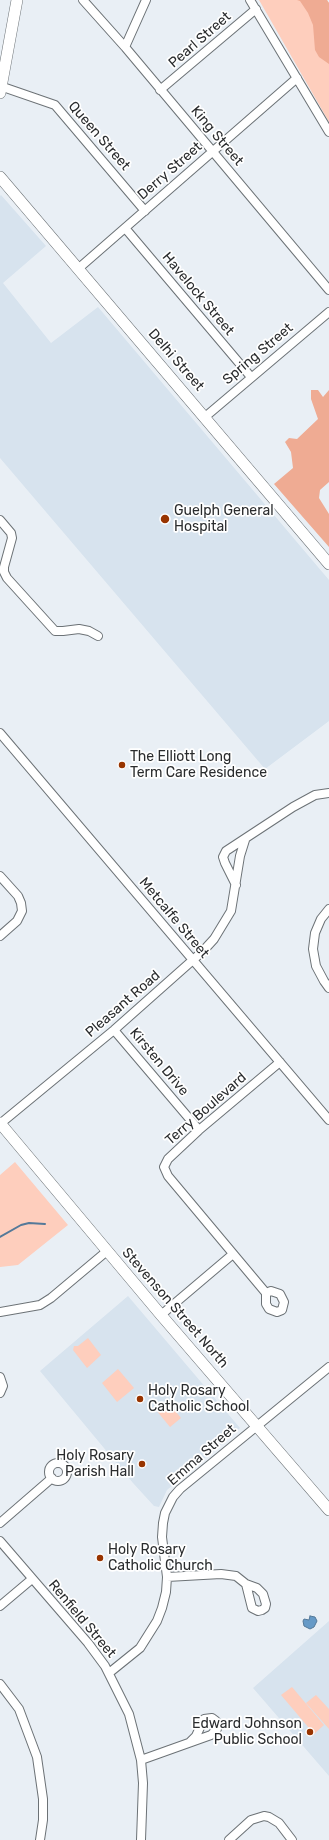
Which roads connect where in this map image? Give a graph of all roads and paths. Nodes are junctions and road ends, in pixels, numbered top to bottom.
1 (17, 0) edge
2 (83, 0) edge
3 (146, 0) edge
4 (250, 0) edge
5 (256, 9) junction
6 (125, 47) junction
7 (297, 78) junction
8 (0, 89) edge
9 (160, 90) junction
10 (329, 132) edge
11 (213, 152) junction
12 (0, 177) edge
13 (145, 211) junction
14 (125, 228) junction
15 (79, 268) junction
16 (329, 290) edge
17 (329, 312) edge
18 (250, 377) junction
19 (205, 417) junction
20 (0, 520) edge
21 (329, 564) edge
22 (98, 636) dead end
23 (0, 733) edge
24 (329, 793) edge
25 (245, 840) junction
26 (0, 876) edge
27 (236, 885) junction
28 (329, 909) edge
29 (0, 936) edge
30 (192, 960) junction
31 (329, 988) edge
32 (114, 1030) junction
33 (280, 1062) junction
34 (329, 1120) edge
35 (0, 1123) edge
36 (199, 1130) junction
37 (107, 1251) junction
38 (232, 1254) junction
39 (266, 1293) dead end
40 (0, 1312) edge
41 (161, 1315) junction
42 (329, 1367) edge
43 (0, 1377) edge
44 (0, 1393) edge
45 (257, 1426) junction
46 (52, 1478) dead end
47 (329, 1510) edge
48 (0, 1523) edge
49 (0, 1541) edge
50 (167, 1576) junction
51 (32, 1579) junction
52 (246, 1584) dead end
53 (0, 1606) edge
54 (109, 1673) junction
55 (0, 1684) edge
56 (190, 1742) dead end
57 (141, 1760) junction
58 (40, 1840) edge
59 (141, 1840) edge
60 (229, 1840) edge
61 (292, 1840) edge

1 - 8 main road
2 - 6 street, King Street
3 - 6 street
4 - 5 street
5 - 7 street
5 - 9 street, Pearl Street
6 - 9 street, King Street
7 - 10 street
7 - 11 street, Derry Street
8 - 13 street, Queen Street
9 - 11 street, King Street
11 - 13 street, Derry Street
11 - 16 street, King Street
12 - 15 main road, Delhi Street
13 - 14 street, Derry Street
14 - 15 street, Derry Street
14 - 18 street, Havelock Street
15 - 19 main road, Delhi Street
17 - 18 street, Spring Street
18 - 19 street, Spring Street
19 - 21 main road, Delhi Street
20 - 22 street
23 - 30 street, Metcalfe Street
24 - 25 street
25 - 27 street, Pleasant Road
25 - 27 street
26 - 29 street
27 - 30 street, Pleasant Road
28 - 31 street
30 - 32 street, Pleasant Road
30 - 33 street, Metcalfe Street
32 - 35 street, Pleasant Road
32 - 36 street, Kirsten Drive
33 - 34 street, Metcalfe Street
33 - 36 street, Terry Boulevard
35 - 37 main road, Stevenson Street North
36 - 38 street, Terry Boulevard
37 - 40 street
37 - 41 main road, Stevenson Street North
38 - 39 street, Terry Boulevard
38 - 41 street
41 - 45 main road, Stevenson Street North
42 - 45 street, Emma Street
43 - 44 street
45 - 47 main road, Stevenson Street North
45 - 50 street, Emma Street
46 - 48 street
49 - 51 street, Renfield Street
50 - 52 street
50 - 54 street, Emma Street
51 - 53 street
51 - 54 street, Renfield Street
54 - 57 street, Renfield Street
55 - 58 street
56 - 57 street
57 - 59 street, Renfield Street
60 - 61 street

